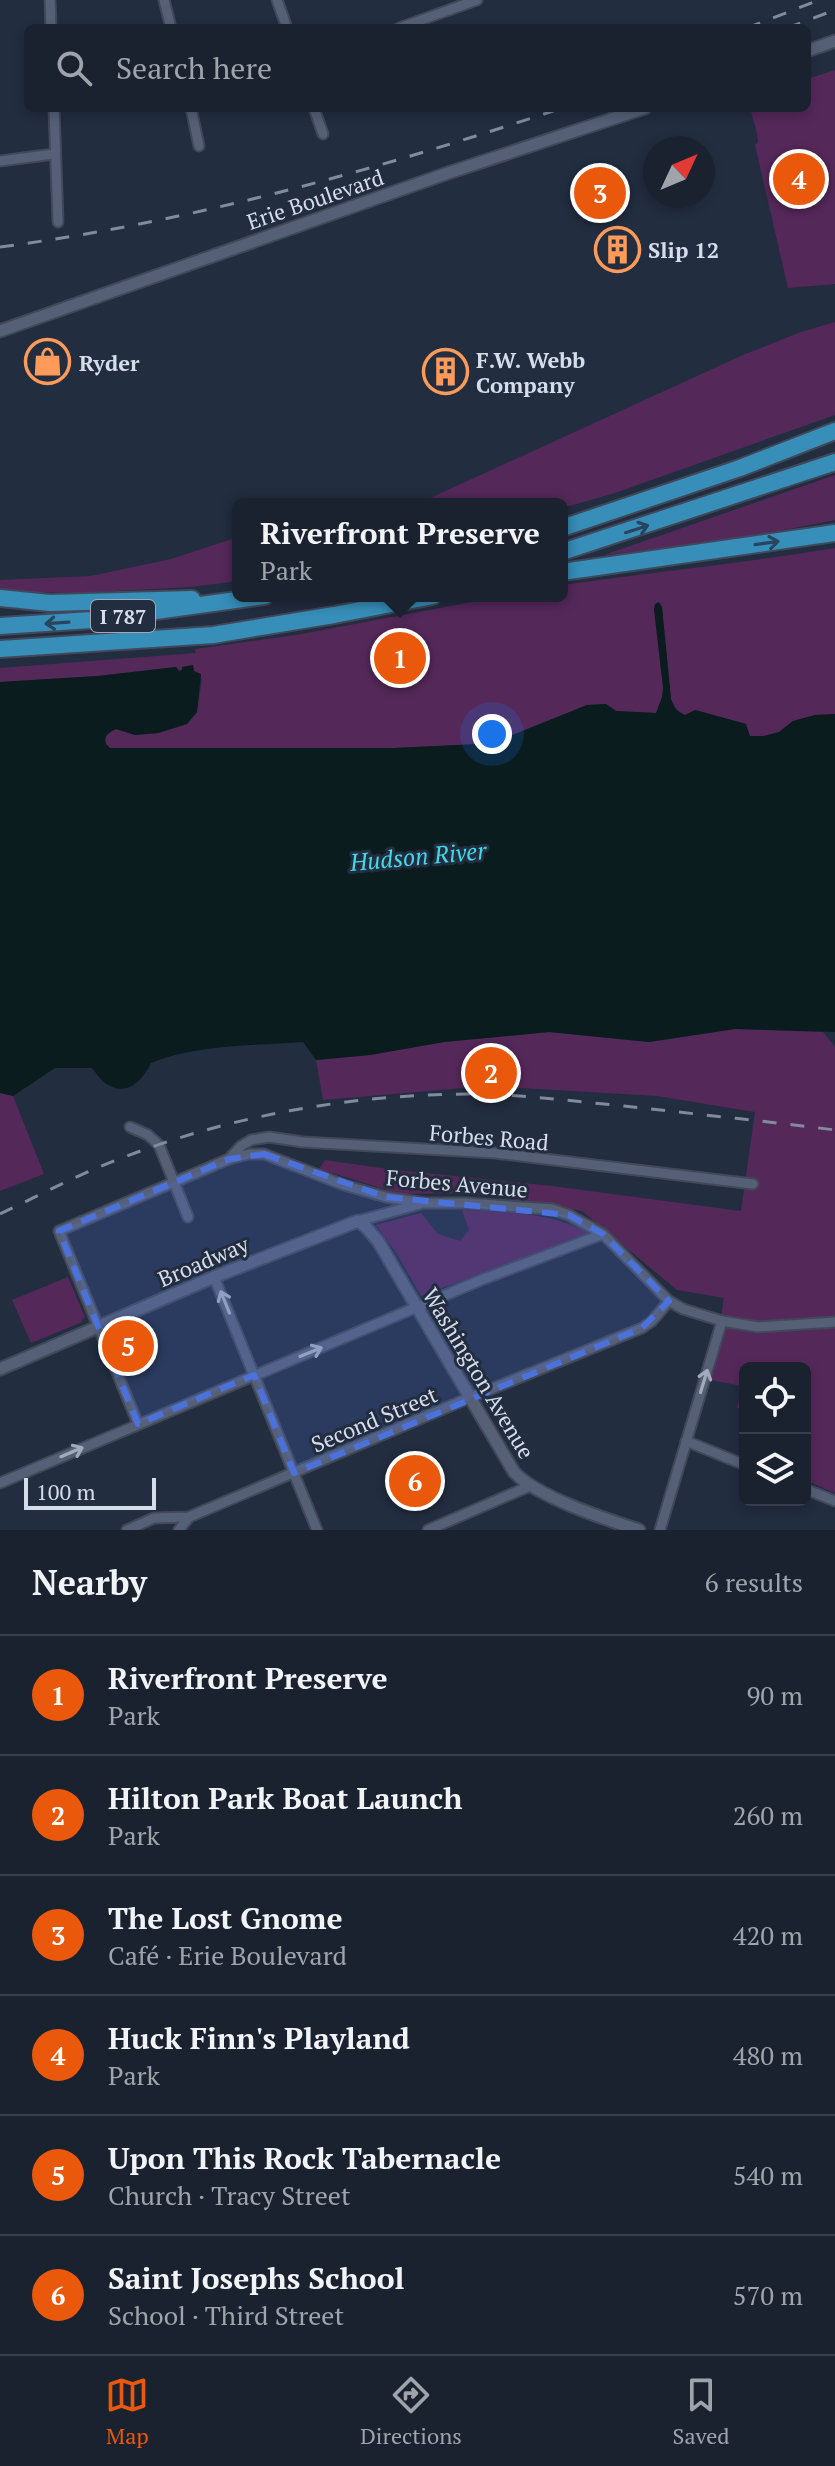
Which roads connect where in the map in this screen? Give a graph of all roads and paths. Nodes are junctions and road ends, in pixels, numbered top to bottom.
1 (50, 0) edge
2 (164, 0) edge
3 (277, 0) edge
4 (477, 0) edge
5 (51, 24) edge
6 (170, 24) edge
7 (286, 24) edge
8 (410, 24) edge
9 (835, 41) edge
10 (811, 50) edge
11 (54, 112) edge
12 (192, 112) edge
13 (315, 112) edge
14 (633, 112) edge
15 (323, 134) dead end
16 (199, 146) dead end
17 (54, 154) junction
18 (0, 161) edge
19 (58, 222) dead end
20 (0, 331) edge
21 (835, 431) edge
22 (835, 442) edge
23 (835, 462) edge
24 (740, 468) junction
25 (568, 526) edge
26 (835, 533) edge
27 (568, 550) edge
28 (568, 571) edge
29 (0, 598) edge
30 (232, 599) edge
31 (232, 601) edge
32 (351, 602) edge
33 (402, 602) edge
34 (0, 626) edge
35 (145, 638) junction
36 (0, 649) edge
37 (130, 1127) dead end
38 (229, 1159) junction
39 (174, 1182) junction
40 (753, 1184) dead end
41 (425, 1203) junction
42 (188, 1217) dead end
43 (358, 1221) junction
44 (603, 1234) junction
45 (214, 1277) junction
46 (669, 1301) junction
47 (416, 1309) junction
48 (722, 1321) junction
49 (835, 1322) edge
50 (99, 1327) junction
51 (0, 1369) edge
52 (254, 1375) junction
53 (469, 1398) junction
54 (138, 1424) junction
55 (686, 1441) junction
56 (739, 1463) edge
57 (294, 1473) junction
58 (0, 1483) edge
59 (530, 1486) junction
60 (811, 1491) edge
61 (835, 1501) edge
62 (189, 1517) junction
63 (127, 1530) edge
64 (179, 1530) edge
65 (317, 1530) edge
66 (428, 1530) edge
67 (639, 1530) edge
68 (660, 1530) edge

1 - 5 street
2 - 6 street
3 - 7 street
4 - 8 street
9 - 10 street
11 - 17 street
12 - 16 street
13 - 15 street
14 - 20 street, Erie Boulevard
17 - 18 street
17 - 19 street
21 - 24 highway
22 - 24 highway
27 -> 23 highway
24 - 25 highway
28 -> 26 highway
29 - 30 highway
31 -> 34 highway, I 787
32 - 35 highway, I 787
33 - 35 highway
35 - 36 highway, I 787
37 - 39 street
38 - 39 street, Forbes Avenue
38 - 40 street, Forbes Road
38 - 41 street, Forbes Avenue
39 - 42 street
39 - 50 street, Forbes Avenue
41 - 43 street, Broadway
41 - 44 street, Forbes Avenue
43 - 45 street, Broadway
43 - 47 street, Washington Avenue
44 - 46 street, Forbes Avenue
44 - 47 street
45 - 50 street, Broadway
52 -> 45 street
46 - 48 street, Forbes Avenue
46 - 53 street, Second Street
52 -> 47 street
47 - 53 street, Washington Avenue
48 - 49 street, Forbes Avenue
55 -> 48 street
50 - 51 street, Broadway
50 - 54 street
52 - 54 street
52 - 57 street
53 - 57 street, Second Street
53 - 59 street, Washington Avenue
58 -> 54 street
55 - 56 street
55 - 68 street
57 - 62 street, Second Street
57 - 65 street
59 - 66 street
59 - 67 street, Washington Avenue
60 - 61 street
62 - 63 street, Second Street
62 - 64 street

